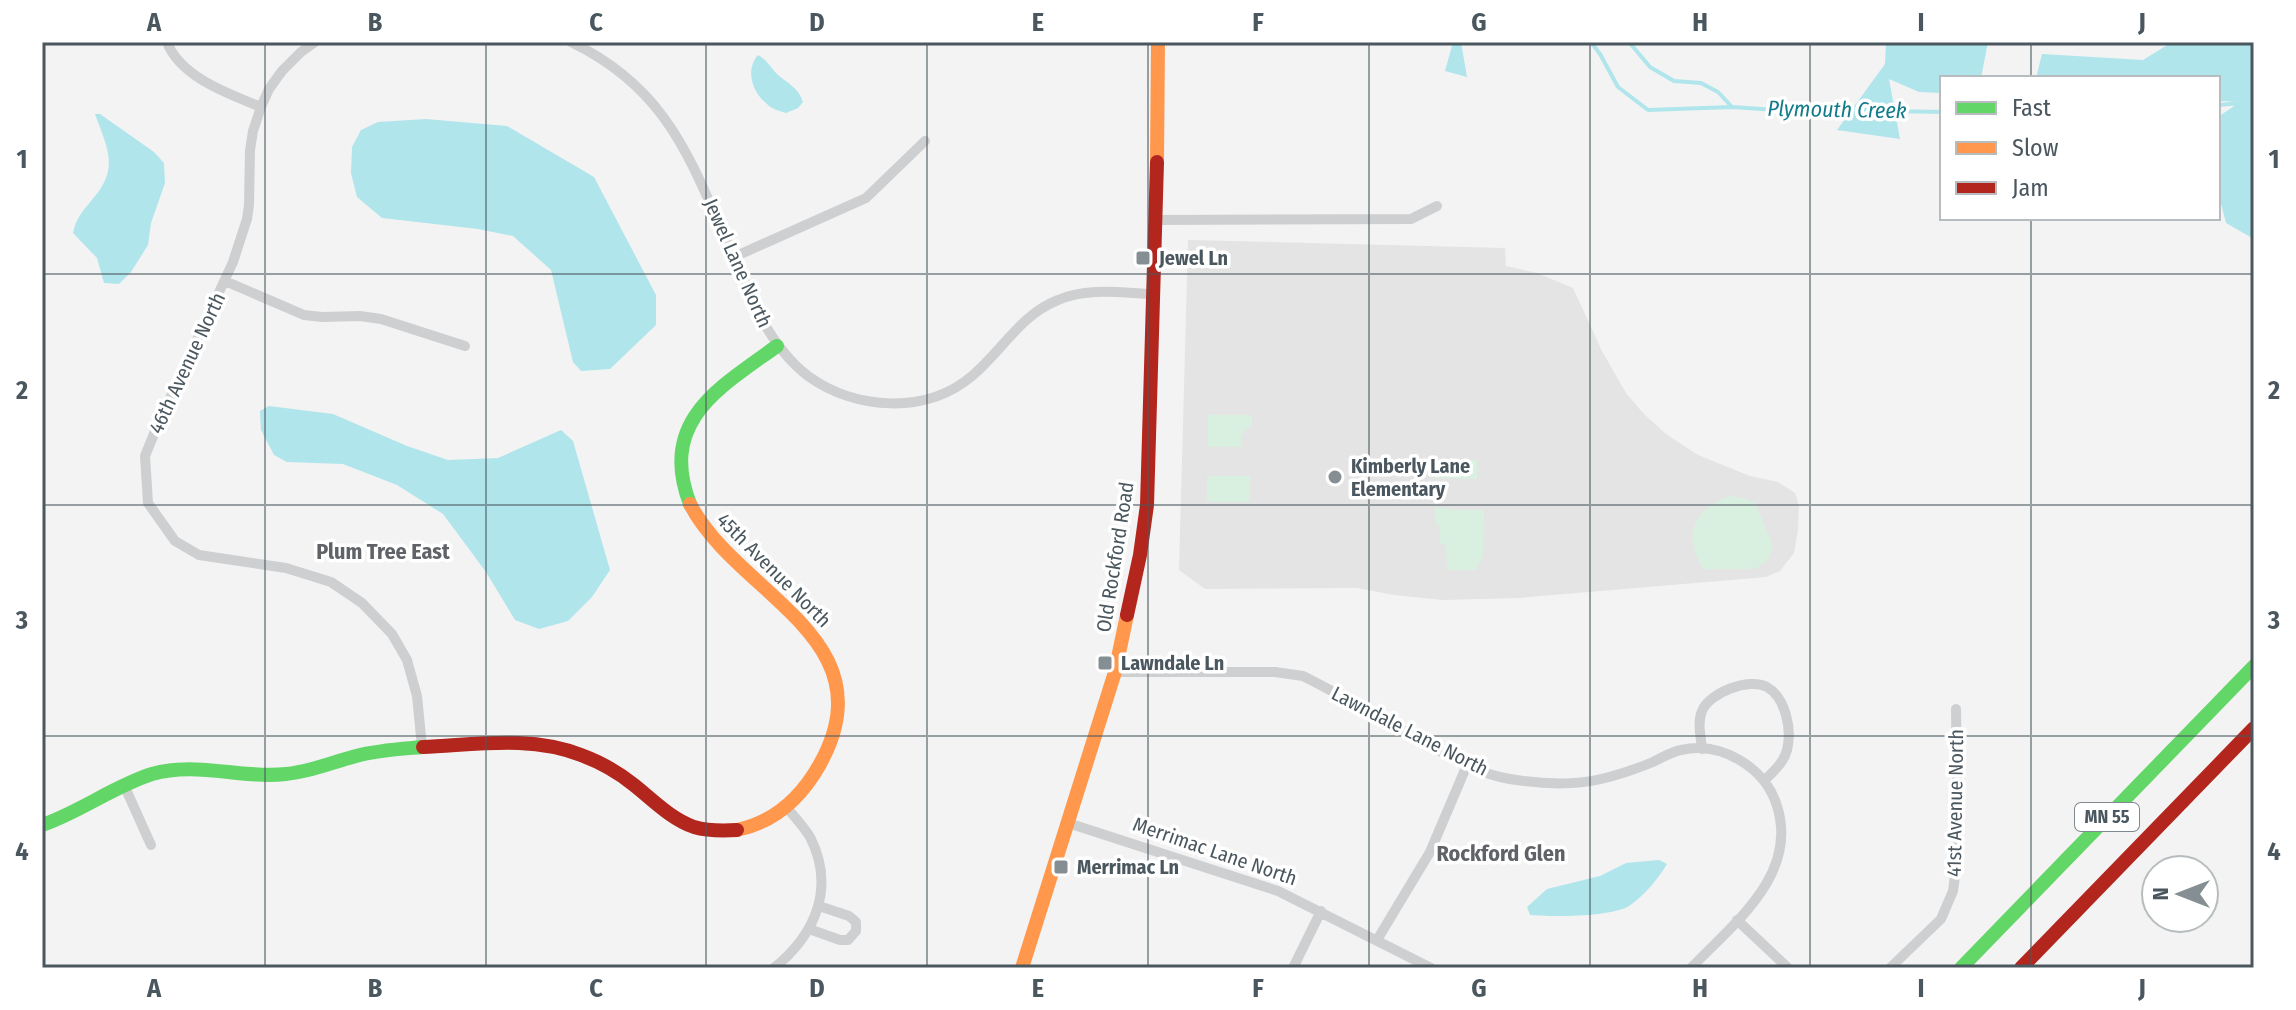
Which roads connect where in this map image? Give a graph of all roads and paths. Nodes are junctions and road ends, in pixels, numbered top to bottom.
1 (167, 42) edge
2 (315, 42) edge
3 (571, 42) edge
4 (1158, 42) edge
5 (261, 107) junction
6 (925, 141) dead end
7 (1437, 206) dead end
8 (1156, 220) junction
9 (734, 257) junction
10 (225, 281) junction
11 (1154, 294) junction
12 (465, 346) dead end
13 (777, 346) junction
14 (2254, 666) edge
15 (1115, 672) junction
16 (1956, 709) dead end
17 (2254, 728) edge
18 (422, 747) junction
19 (1702, 749) junction
20 (1467, 765) junction
21 (1765, 780) junction
22 (124, 785) junction
23 (787, 808) junction
24 (1068, 823) junction
25 (42, 825) edge
26 (151, 845) dead end
27 (819, 906) junction
28 (1321, 911) junction
29 (1737, 920) junction
30 (809, 929) junction
31 (1377, 940) junction
32 (1417, 965) edge
33 (774, 968) edge
34 (1022, 968) edge
35 (1293, 968) edge
36 (1431, 968) edge
37 (1691, 968) edge
38 (1788, 968) edge
39 (1890, 968) edge
40 (1961, 968) edge
41 (2021, 968) edge

1 - 5 street
2 - 5 street
3 - 9 street, Jewel Lane North
4 - 8 street, Old Rockford Road
5 - 10 street, 46th Avenue North
6 - 9 street
7 - 8 street
8 - 11 street, Old Rockford Road
9 - 13 street, Jewel Lane North
10 - 12 street
10 - 18 street, 46th Avenue North
11 - 13 street, Jewel Lane North
11 - 15 street, Old Rockford Road
13 - 23 street, 45th Avenue North
14 - 40 street, MN 55
15 - 20 street, Lawndale Lane North
15 - 24 street, Old Rockford Road
16 - 39 street, 41st Avenue North
17 - 41 street, MN 55
18 - 22 street
18 - 23 street
19 - 20 street, Lawndale Lane North
19 - 21 street, Lawndale Lane North
19 - 21 street
20 - 31 street
21 - 29 street
22 - 25 street
22 - 26 street
23 - 27 street
24 - 28 street, Merrimac Lane North
24 - 34 street, Old Rockford Road
27 - 30 street
27 - 30 street
28 - 31 street, Merrimac Lane North
28 - 35 street
29 - 37 street
29 - 38 street
30 - 33 street
31 - 32 street, Merrimac Lane North
32 - 36 street, Merrimac Lane North

